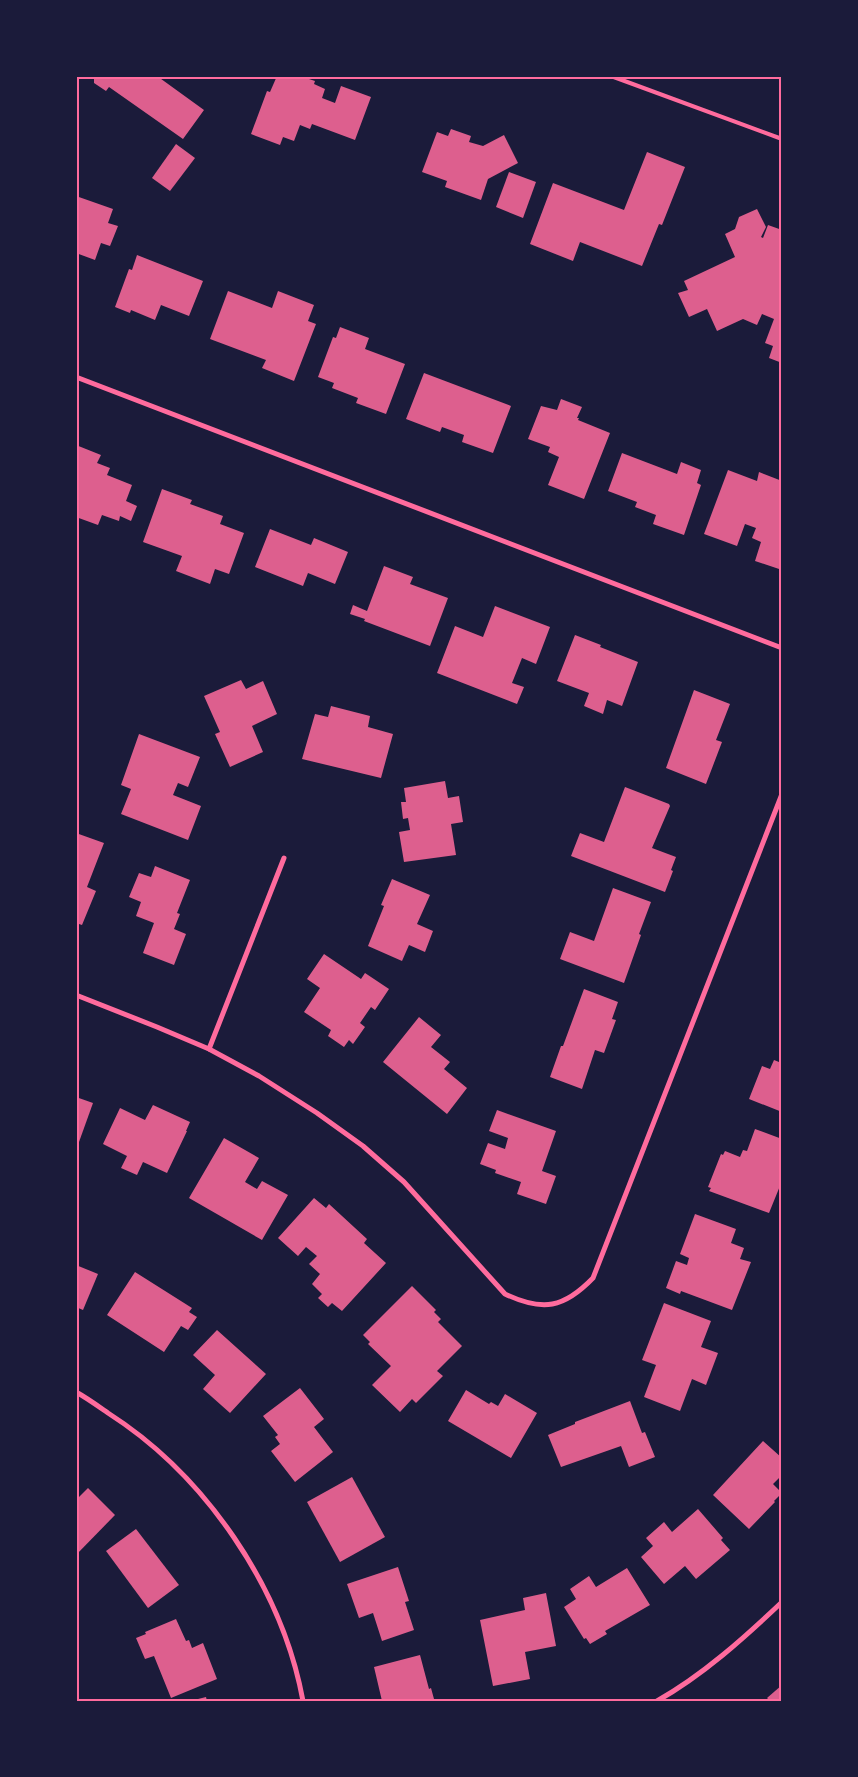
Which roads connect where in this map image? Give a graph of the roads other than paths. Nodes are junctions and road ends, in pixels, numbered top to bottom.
1 (611, 76) edge
2 (782, 139) edge
3 (76, 377) edge
4 (782, 648) edge
5 (782, 794) edge
6 (284, 858) dead end
7 (76, 995) edge
8 (209, 1050) junction
9 (76, 1392) edge
10 (782, 1602) edge
11 (666, 1698) edge
12 (303, 1701) edge
13 (657, 1701) edge

1 - 2 lane
3 - 4 street
5 - 8 street
6 - 8 street
7 - 8 street
9 - 12 street
10 - 11 street
11 - 13 street

